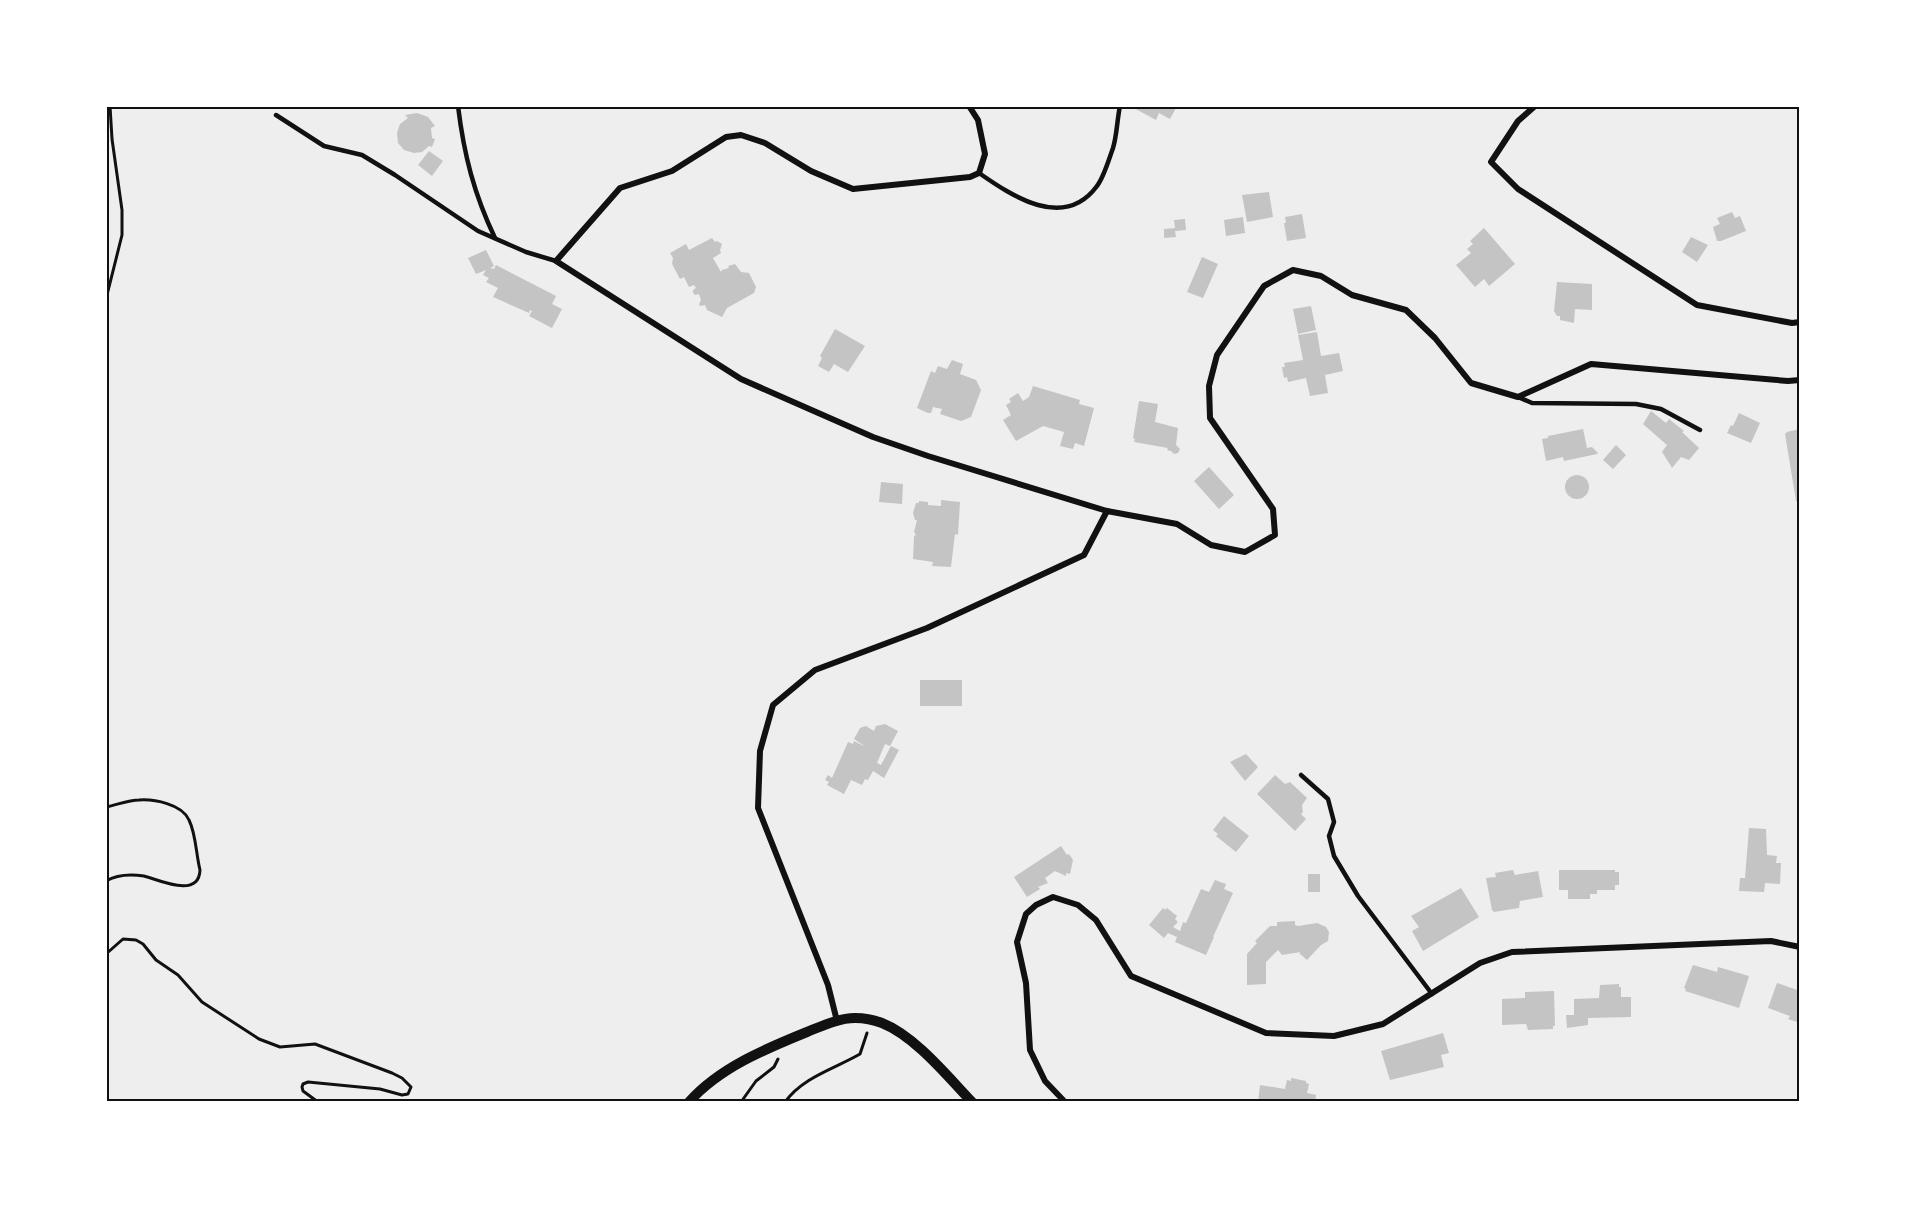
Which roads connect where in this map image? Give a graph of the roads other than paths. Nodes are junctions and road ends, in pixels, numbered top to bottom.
1 (458, 106) edge
2 (969, 106) edge
3 (1120, 106) edge
4 (1535, 106) edge
5 (276, 115) dead end
6 (979, 173) junction
7 (495, 238) junction
8 (556, 261) junction
9 (1800, 322) edge
10 (1800, 380) edge
11 (1518, 397) junction
12 (1700, 430) dead end
13 (1107, 511) junction
14 (1301, 775) dead end
15 (1800, 947) edge
16 (1432, 994) junction
17 (837, 1021) junction
18 (688, 1101) edge
19 (972, 1101) edge
20 (1065, 1101) edge

1 - 7 lane
2 - 6 street
3 - 6 lane
4 - 9 street
5 - 7 lane
6 - 8 street
7 - 8 lane
8 - 13 street
10 - 11 street
11 - 12 lane
11 - 13 street
13 - 17 street
14 - 16 lane
15 - 16 street
16 - 20 street
17 - 18 street
17 - 19 street

